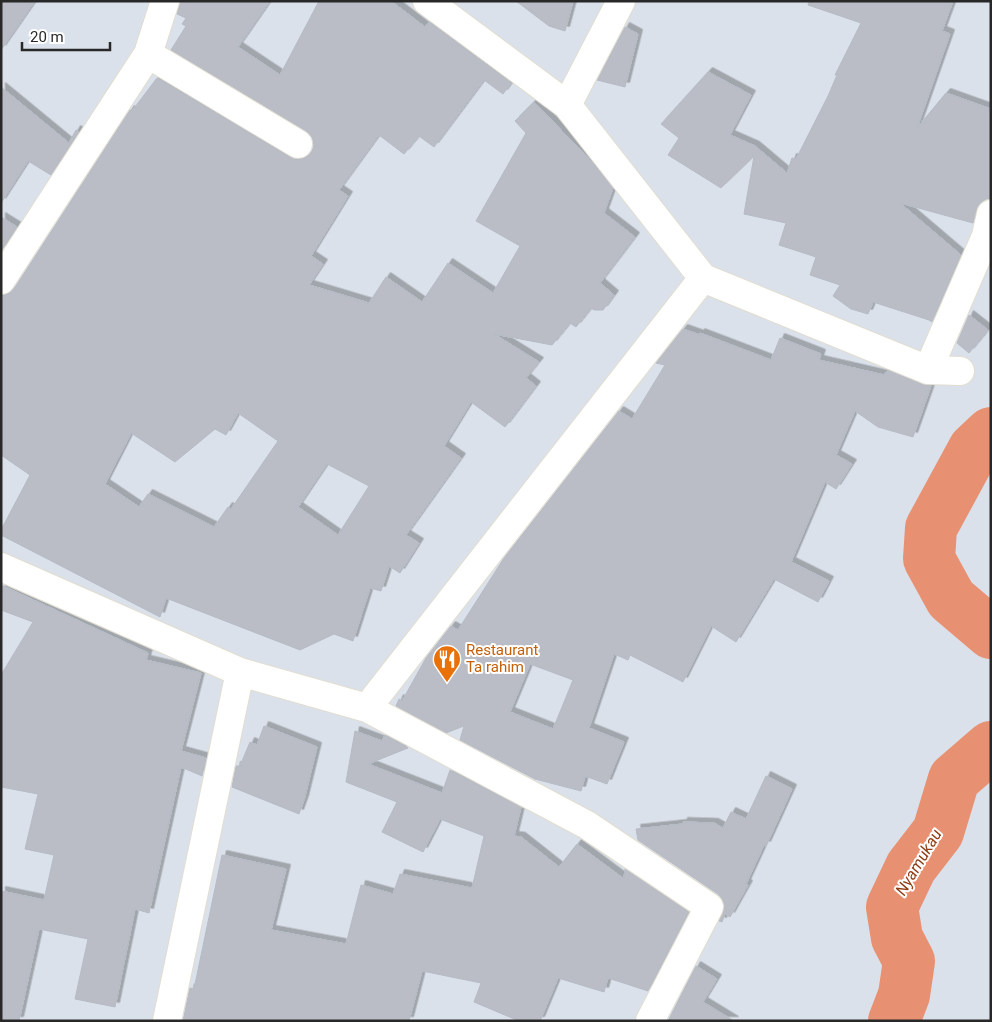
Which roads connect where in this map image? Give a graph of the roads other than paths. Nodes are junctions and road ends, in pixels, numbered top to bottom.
1 (164, 1) edge
2 (427, 1) edge
3 (621, 1) edge
4 (148, 54) junction
5 (567, 105) junction
6 (298, 144) dead end
7 (991, 214) edge
8 (703, 278) junction
9 (1, 280) edge
10 (928, 370) junction
11 (960, 371) dead end
12 (1, 567) edge
13 (240, 672) junction
14 (367, 708) junction
15 (167, 1021) edge
16 (650, 1021) edge

1 - 4 street
2 - 5 street
3 - 5 street
4 - 6 street
4 - 9 street
5 - 8 street
7 - 10 street
8 - 10 street
8 - 14 street
10 - 11 street
12 - 13 street
13 - 14 street
13 - 15 street
14 - 16 street

